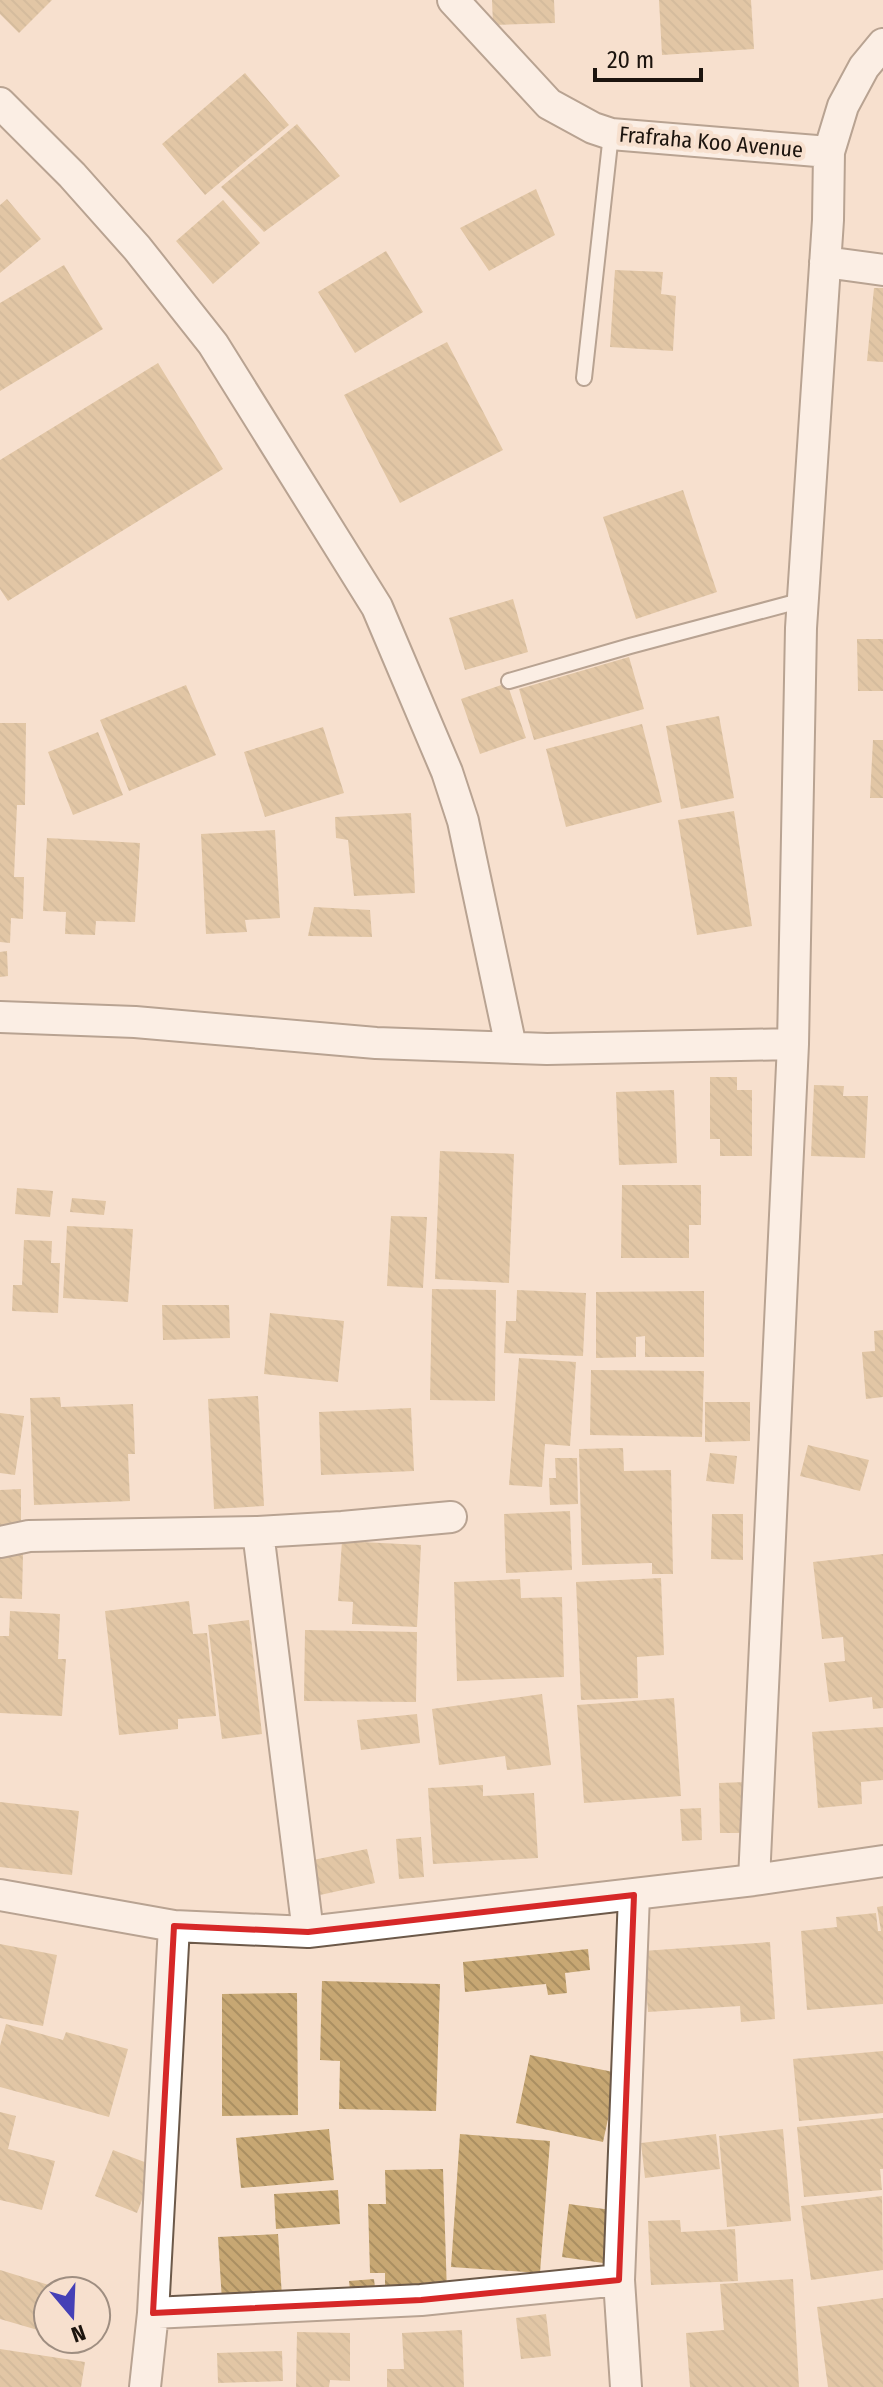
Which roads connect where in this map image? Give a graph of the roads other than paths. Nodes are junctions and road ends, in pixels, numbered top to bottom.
1 (453, 0) edge
2 (883, 44) edge
3 (4, 116) edge
4 (611, 134) junction
5 (829, 152) junction
6 (825, 262) junction
7 (883, 270) edge
8 (584, 378) dead end
9 (803, 600) junction
10 (509, 681) dead end
11 (0, 1017) edge
12 (793, 1044) junction
13 (511, 1047) junction
14 (451, 1517) dead end
15 (258, 1532) junction
16 (0, 1542) edge
17 (883, 1861) edge
18 (754, 1880) junction
19 (0, 1895) edge
20 (634, 1895) junction
21 (174, 1926) junction
22 (308, 1932) junction
23 (619, 2280) junction
24 (153, 2313) junction
25 (145, 2387) edge
26 (626, 2387) edge

1 - 4 street, Frafraha Koo Avenue
2 - 5 street
3 - 13 street
4 - 5 street, Frafraha Koo Avenue
4 - 8 lane
5 - 6 street
6 - 7 street
6 - 9 street
9 - 10 lane
9 - 12 street
11 - 13 street
12 - 13 street
12 - 18 street
14 - 15 street
15 - 16 street
15 - 22 street
17 - 18 street
18 - 20 street
19 - 21 street
20 - 22 street
20 - 23 street
21 - 22 street
21 - 24 street
23 - 24 street
23 - 26 street
24 - 25 street

